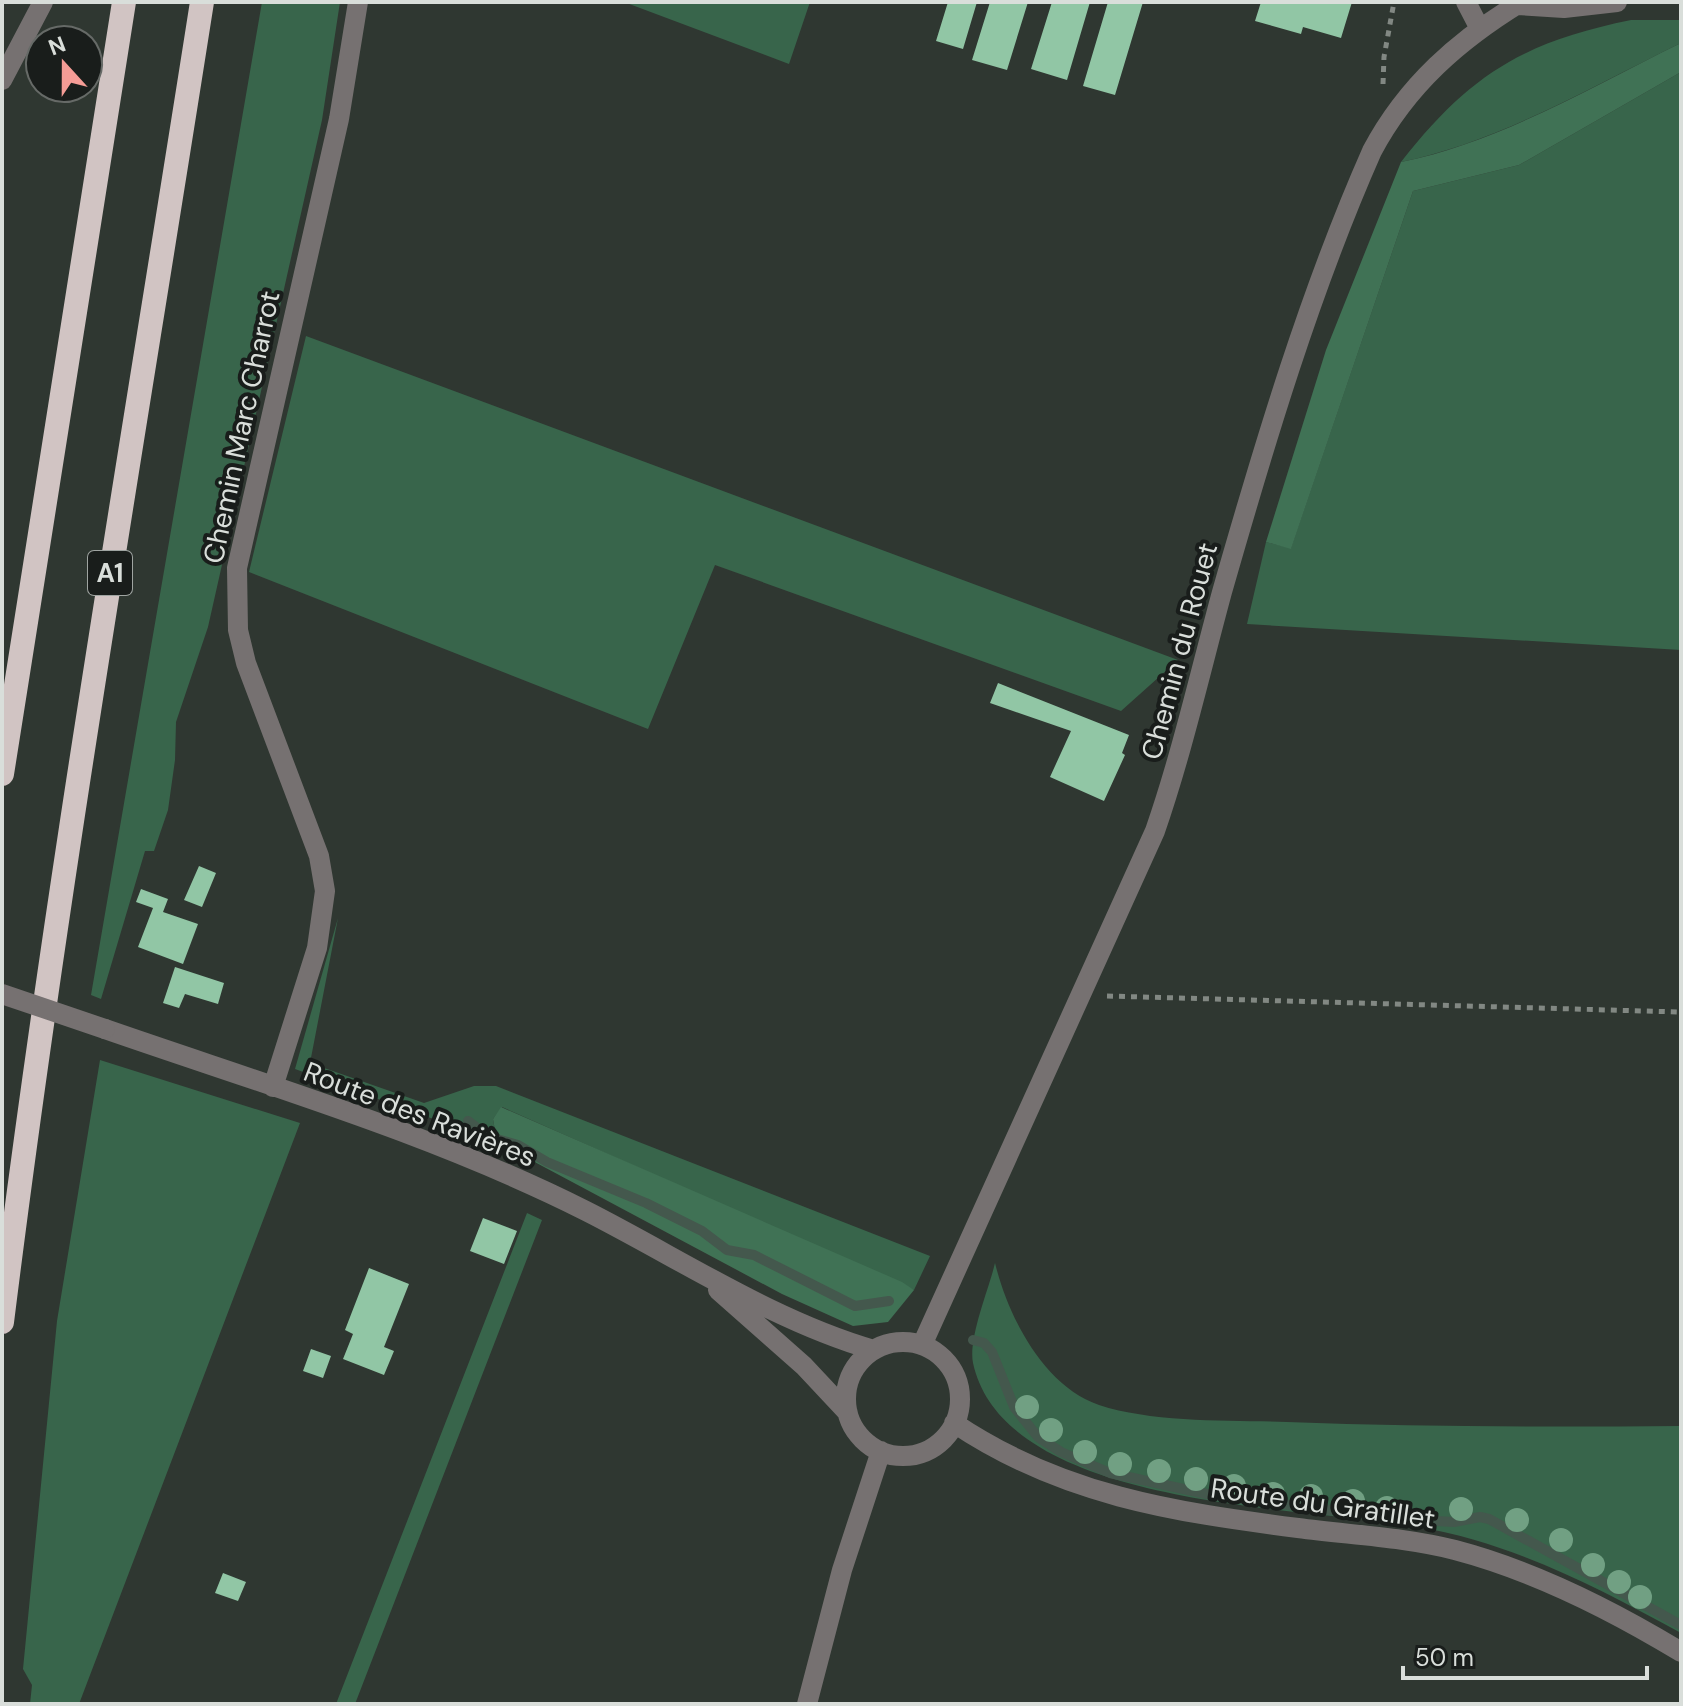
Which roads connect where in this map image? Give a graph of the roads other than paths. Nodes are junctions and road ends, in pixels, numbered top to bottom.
1 (43, 2) edge
2 (124, 2) edge
3 (202, 2) edge
4 (358, 2) edge
5 (1466, 2) edge
6 (1617, 2) edge
7 (1518, 3) edge
8 (1480, 29) junction
9 (2, 80) edge
10 (2, 774) edge
11 (2, 994) edge
12 (273, 1087) junction
13 (703, 1277) junction
14 (2, 1322) edge
15 (922, 1345) junction
16 (874, 1350) junction
17 (848, 1413) junction
18 (954, 1423) junction
19 (881, 1451) junction
20 (1681, 1652) edge
21 (807, 1704) edge

1 - 9 street
2 - 10 highway
3 - 14 highway, A1
4 - 12 street, Chemin Marc Charrot
5 - 8 street
6 - 7 street
7 - 8 street, Chemin du Rouet
8 - 15 street, Chemin du Rouet
11 - 12 street, Route des Ravières, bridge
12 - 13 street, Route des Ravières
13 - 16 street, Route des Ravières
13 - 17 street, Route des Ravières
15 - 16 street
15 - 18 street
16 - 17 street
17 - 19 street
18 - 19 street
18 - 20 street, Route du Gratillet
19 - 21 street

